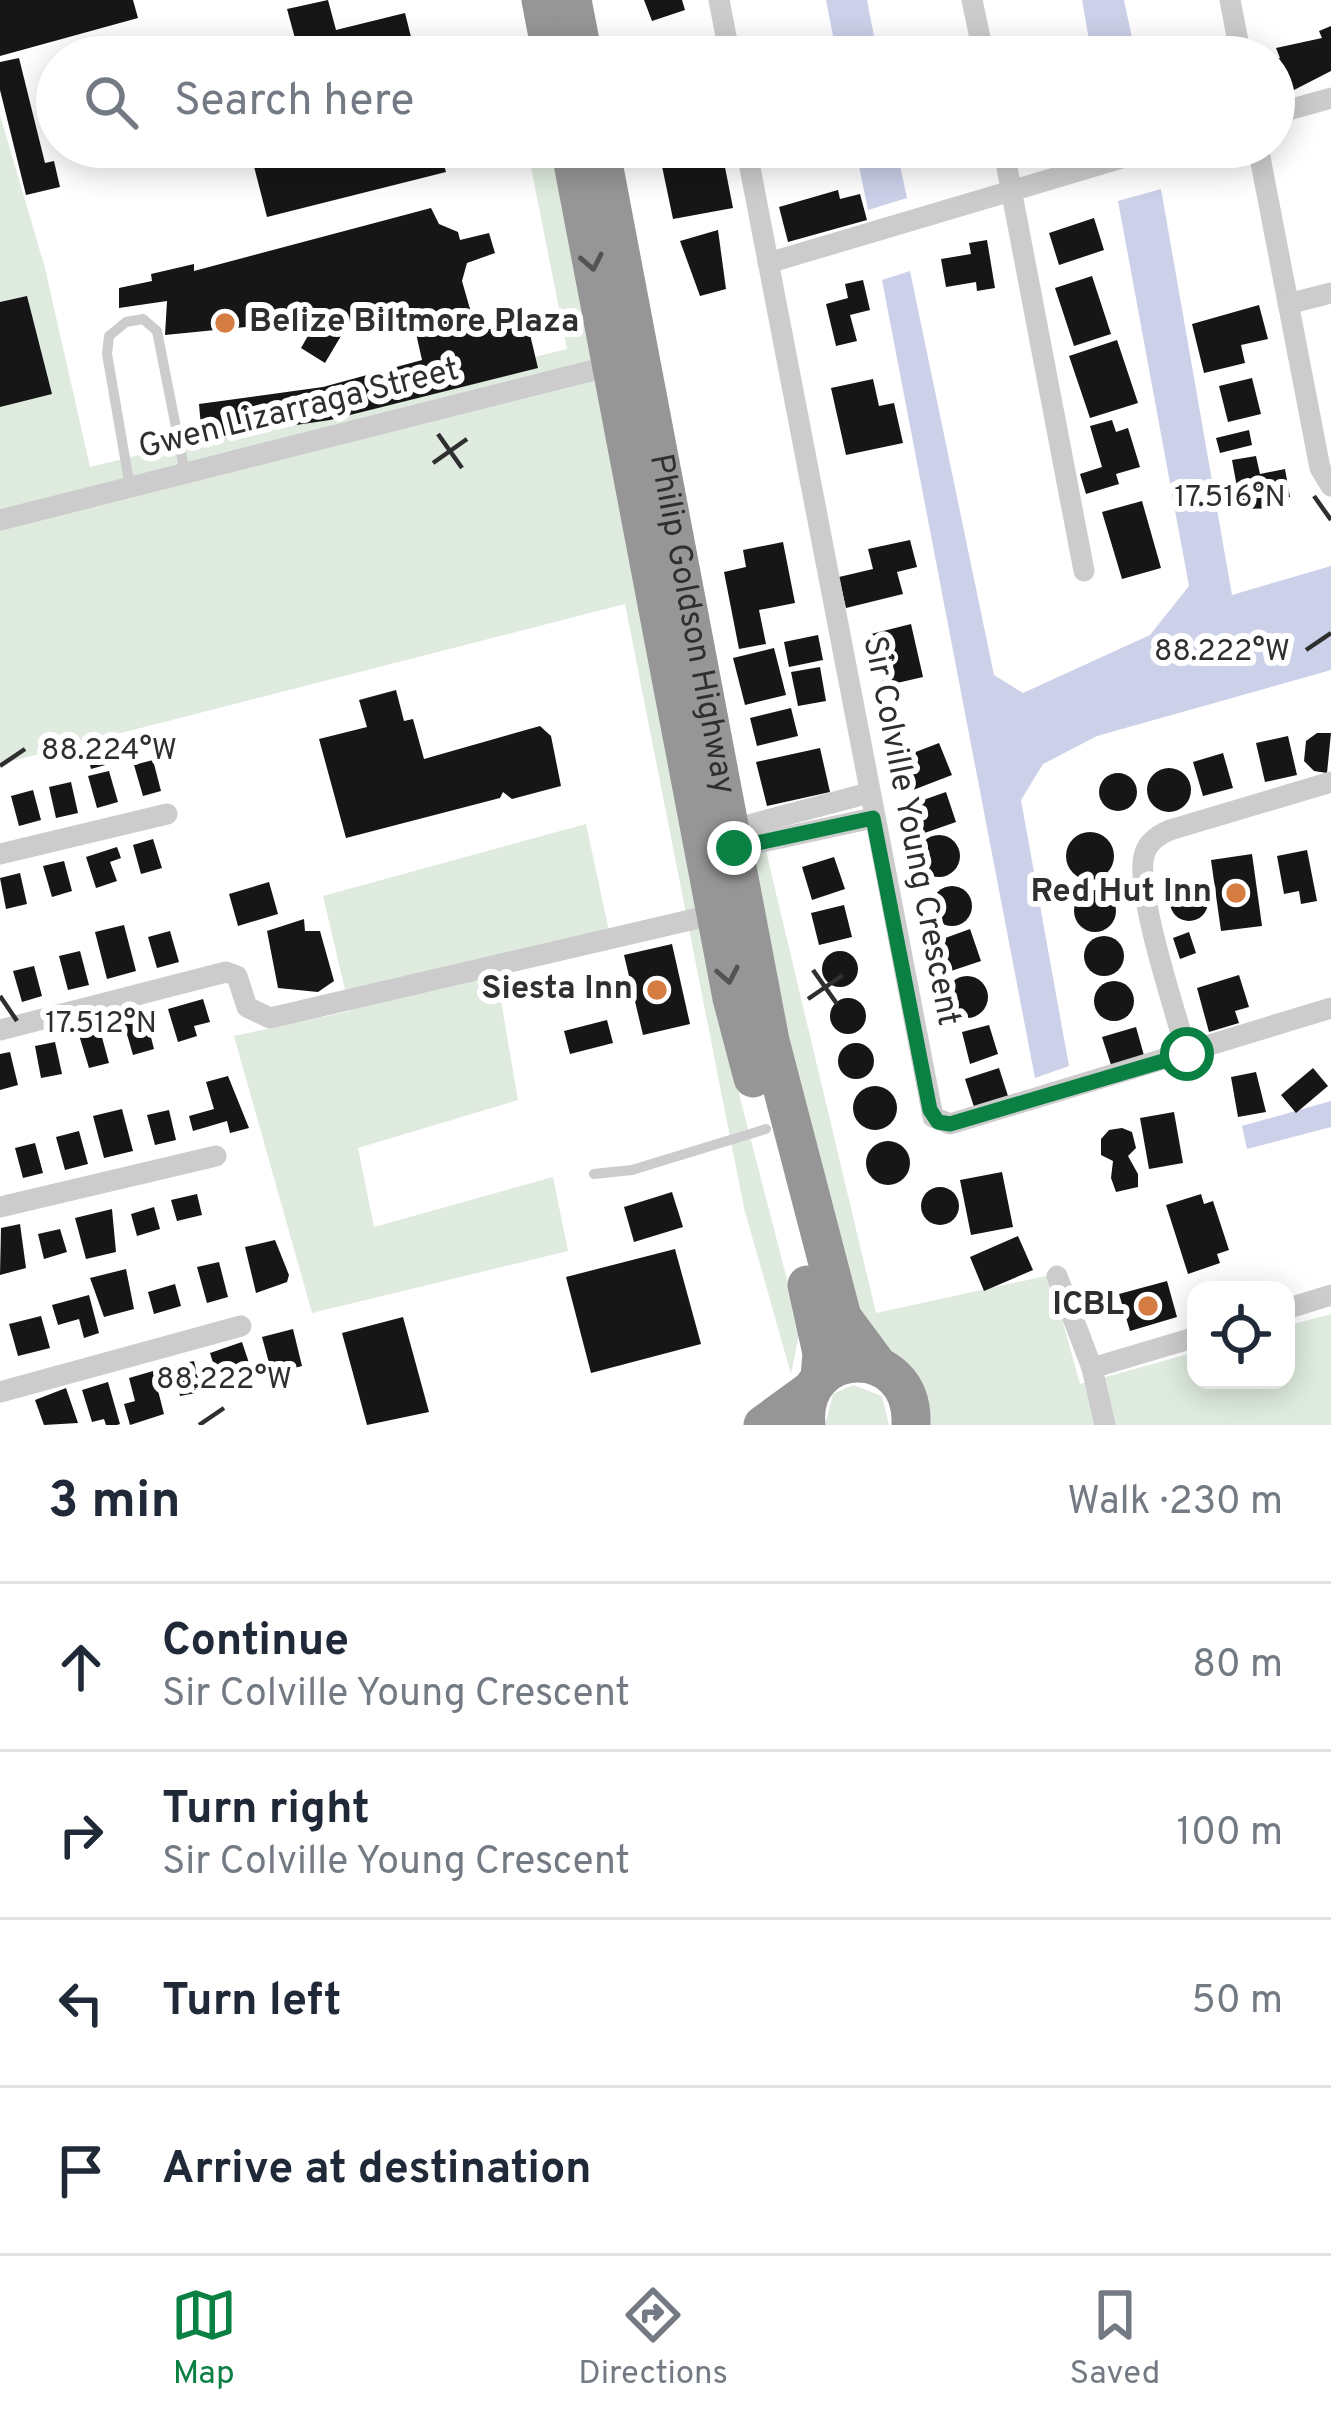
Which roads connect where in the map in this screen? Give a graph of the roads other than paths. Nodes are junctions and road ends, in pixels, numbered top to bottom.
1 (541, 0) edge
2 (572, 0) edge
3 (719, 0) edge
4 (972, 0) edge
5 (1230, 0) edge
6 (548, 36) edge
7 (579, 36) edge
8 (726, 36) edge
9 (980, 36) edge
10 (1237, 36) edge
11 (1331, 98) edge
12 (1295, 108) edge
13 (574, 168) edge
14 (604, 168) edge
15 (750, 168) edge
16 (1007, 168) edge
17 (1085, 168) edge
18 (1262, 168) edge
19 (1011, 189) junction
20 (768, 263) junction
21 (1331, 293) edge
22 (1288, 304) junction
23 (614, 365) junction
24 (185, 473) junction
25 (1331, 486) edge
26 (130, 487) junction
27 (0, 520) edge
28 (1084, 571) dead end
29 (1331, 782) edge
30 (868, 793) junction
31 (167, 814) dead end
32 (873, 818) junction
33 (732, 839) junction
34 (0, 854) edge
35 (716, 914) junction
36 (1331, 1009) edge
37 (0, 1030) edge
38 (1187, 1054) junction
39 (766, 1129) junction
40 (216, 1156) dead end
41 (594, 1174) dead end
42 (0, 1207) edge
43 (1057, 1276) dead end
44 (1331, 1295) edge
45 (1295, 1306) edge
46 (241, 1326) dead end
47 (1187, 1340) edge
48 (879, 1367) junction
49 (1092, 1368) junction
50 (0, 1392) edge
51 (812, 1398) edge
52 (763, 1425) edge
53 (910, 1425) edge
54 (1105, 1425) edge

1 - 6 highway
2 - 7 highway
3 - 8 street
4 - 9 street
5 - 10 street
11 - 12 street
13 -> 23 highway, Philip Goldson Highway
14 - 33 highway, Philip Goldson Highway
15 - 20 street, Sir Colville Young Crescent
16 - 19 street
17 - 19 street
18 - 22 street
19 - 20 street
19 - 28 street
20 - 30 street, Sir Colville Young Crescent
21 - 22 street
22 - 25 street
23 - 24 street, Gwen Lizarraga Street
23 - 35 highway, Philip Goldson Highway
24 - 26 street, Gwen Lizarraga Street
24 - 26 lane
26 - 27 street, Gwen Lizarraga Street
29 - 38 street
30 - 32 street, Sir Colville Young Crescent
30 - 33 street
31 - 34 street
32 - 33 street
32 - 38 street, Sir Colville Young Crescent
33 - 48 highway, Philip Goldson Highway
35 - 37 street
35 -> 39 highway, Philip Goldson Highway
36 - 38 street, Sir Colville Young Crescent
39 - 41 lane
39 - 51 highway, Philip Goldson Highway
40 - 42 street
43 - 49 street
44 - 45 street
46 - 50 street
47 - 49 street
48 - 51 highway
48 - 53 highway, Philip Goldson Highway
49 - 54 street
51 - 52 highway

